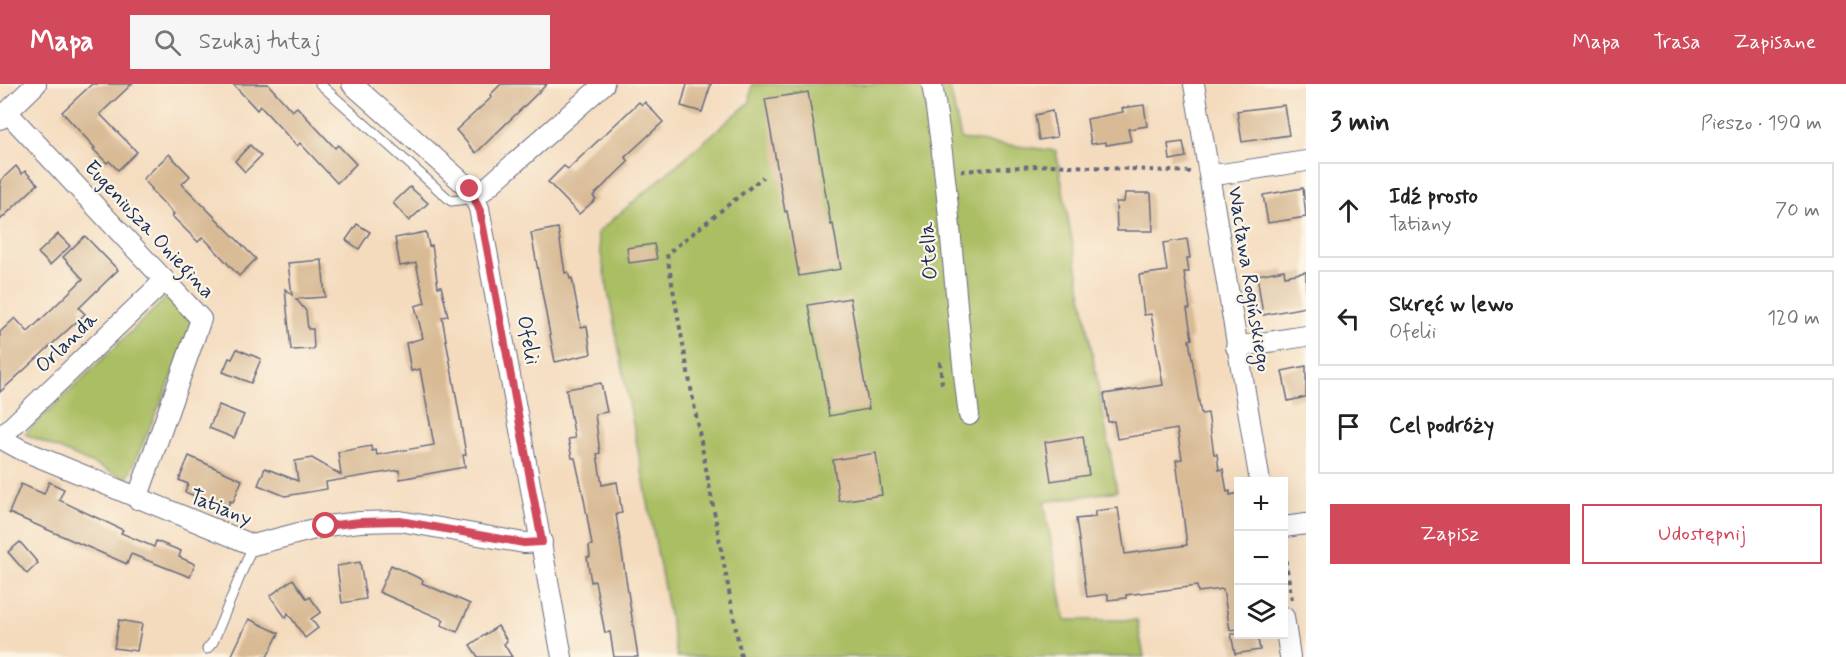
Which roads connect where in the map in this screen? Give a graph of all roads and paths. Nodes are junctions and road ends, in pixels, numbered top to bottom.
1 (36, 84) edge
2 (320, 84) edge
3 (352, 84) edge
4 (604, 84) edge
5 (932, 84) edge
6 (1194, 84) edge
7 (3, 115) edge
8 (1306, 161) edge
9 (970, 170) dead end
10 (1209, 173) junction
11 (764, 177) dead end
12 (475, 198) junction
13 (165, 280) junction
14 (1306, 336) edge
15 (1236, 347) junction
16 (969, 415) dead end
17 (0, 438) edge
18 (1259, 477) edge
19 (137, 499) junction
20 (1306, 524) edge
21 (1288, 526) edge
22 (542, 542) junction
23 (253, 545) junction
24 (1287, 639) edge
25 (207, 650) dead end
26 (562, 657) edge
27 (741, 657) edge
28 (1290, 657) edge

1 - 7 street
2 - 12 lane
3 - 12 street, Ofelii
4 - 12 street
5 - 16 street, Otella
6 - 10 street, Wacława Rogińskiego
7 - 13 street, Eugeniusza Oniegina
8 - 10 street
9 - 10 path
10 - 15 street, Wacława Rogińskiego
11 - 27 path
12 - 22 street, Ofelii
13 - 17 street, Orlanda
13 - 19 street, Eugeniusza Oniegina
14 - 15 street
15 - 18 street, Wacława Rogińskiego
17 - 19 street, Tatiany
19 - 23 street, Tatiany
20 - 21 street
22 - 23 street, Tatiany
22 - 26 street, Ofelii
23 - 25 lane
24 - 28 street

